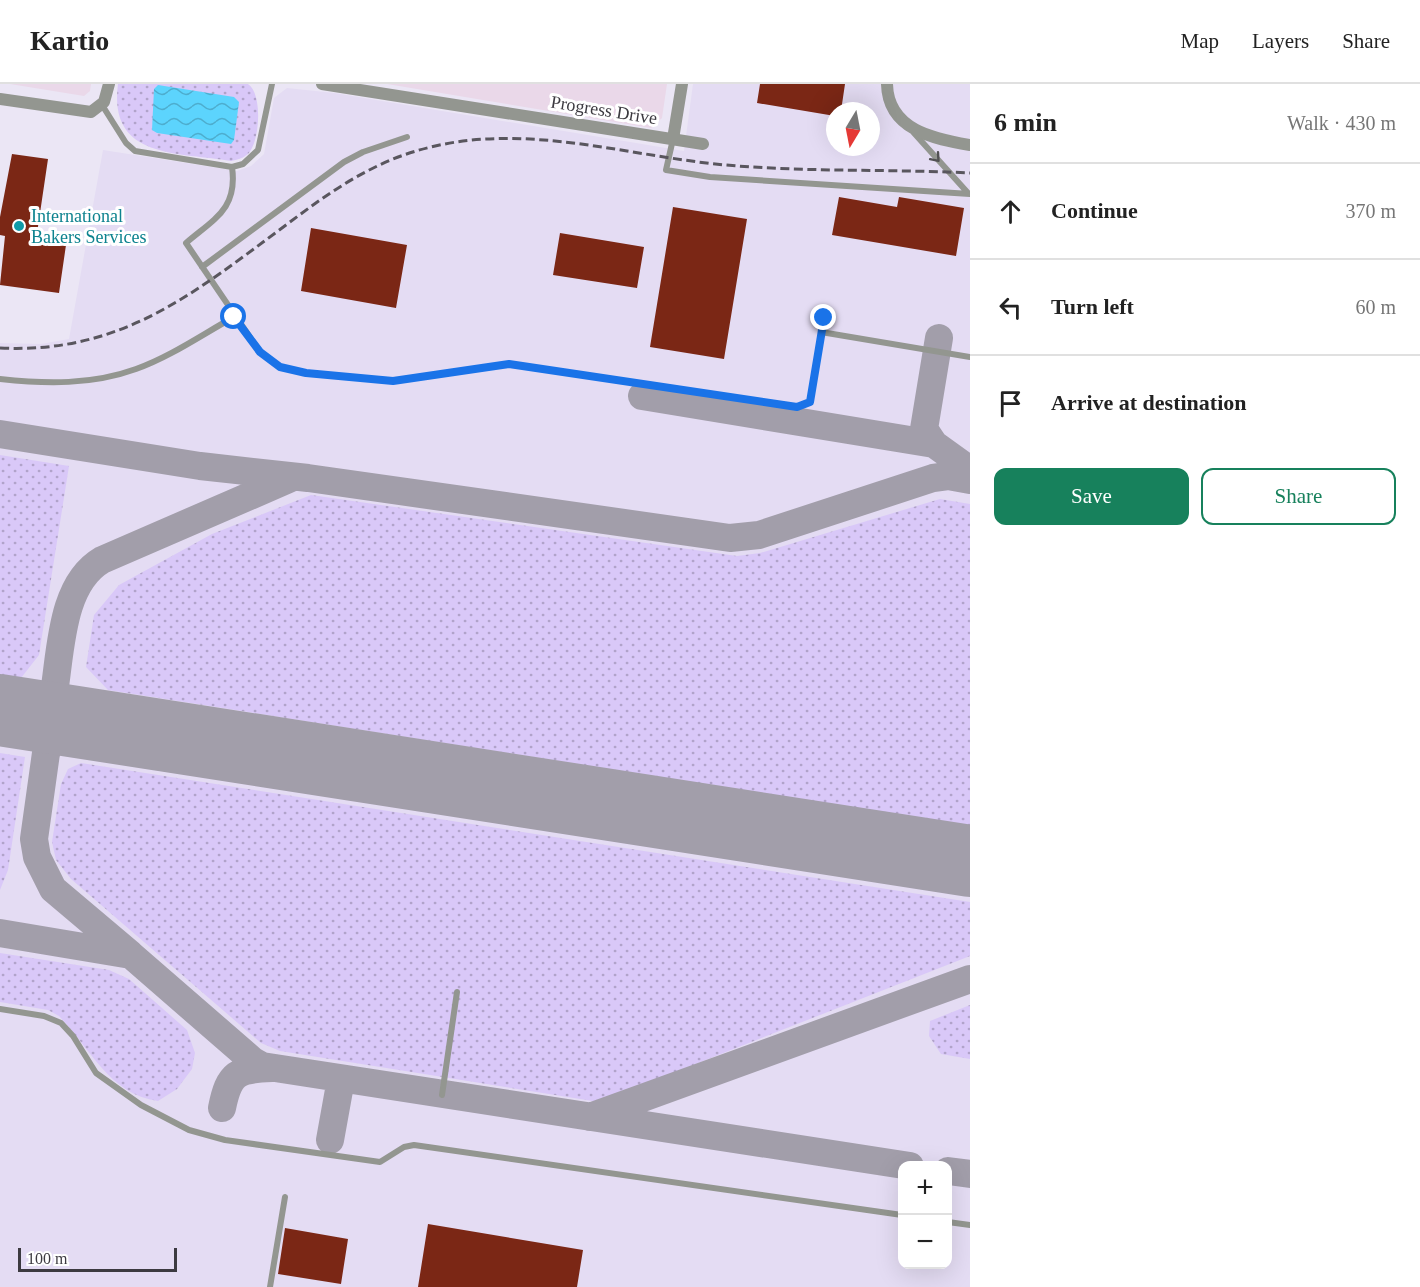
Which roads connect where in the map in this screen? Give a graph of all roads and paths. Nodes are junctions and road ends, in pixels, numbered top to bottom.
1 (109, 84) edge
2 (272, 84) edge
3 (321, 84) edge
4 (682, 84) edge
5 (887, 84) edge
6 (0, 99) edge
7 (99, 108) junction
8 (904, 121) junction
9 (407, 137) dead end
10 (673, 140) junction
11 (703, 144) dead end
12 (970, 145) edge
13 (232, 167) junction
14 (969, 194) edge
15 (202, 267) junction
16 (234, 317) junction
17 (824, 318) dead end
18 (821, 332) junction
19 (970, 357) edge
20 (0, 379) edge
21 (457, 992) dead end
22 (0, 1009) edge
23 (442, 1095) dead end
24 (285, 1197) dead end
25 (898, 1214) edge
26 (952, 1223) edge
27 (970, 1225) edge
28 (270, 1287) edge

1 - 7 street
2 - 13 lane
3 - 10 street, Progress Drive
4 - 10 street
5 - 8 street
6 - 7 street
7 - 13 lane
8 - 12 street
8 -> 14 lane
9 - 15 lane
10 - 11 street, Progress Drive
10 - 14 lane
13 - 15 lane
15 - 16 lane
16 - 18 lane
16 - 20 lane
17 - 18 lane
18 - 19 lane
21 - 23 lane
22 - 25 lane
24 - 28 lane
26 - 27 lane

